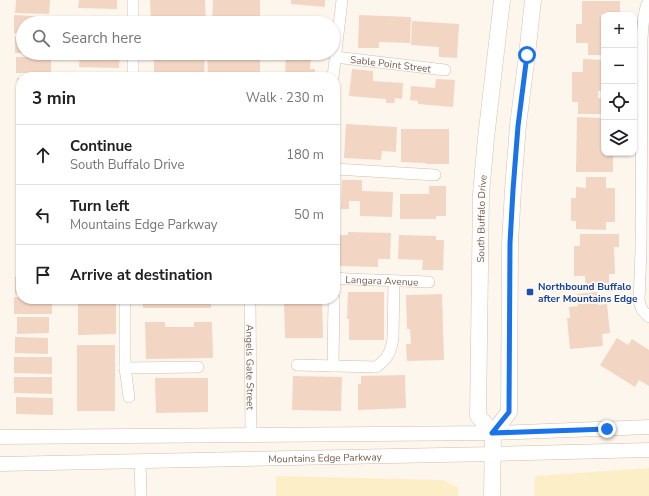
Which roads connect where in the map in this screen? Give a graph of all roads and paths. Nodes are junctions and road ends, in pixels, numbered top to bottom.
1 (133, 0) edge
2 (342, 0) edge
3 (502, 0) edge
4 (532, 0) edge
5 (649, 0) edge
6 (133, 16) edge
7 (340, 16) edge
8 (340, 58) edge
9 (133, 60) edge
10 (335, 60) edge
11 (445, 70) dead end
12 (133, 72) edge
13 (334, 72) edge
14 (340, 169) edge
15 (435, 175) dead end
16 (340, 278) edge
17 (394, 281) junction
18 (430, 282) dead end
19 (125, 304) edge
20 (250, 304) edge
21 (334, 304) edge
22 (649, 317) edge
23 (297, 365) dead end
24 (333, 366) junction
25 (198, 367) dead end
26 (126, 368) junction
27 (129, 397) dead end
28 (649, 427) edge
29 (492, 433) junction
30 (250, 435) junction
31 (0, 437) edge
32 (649, 450) edge
33 (492, 454) junction
34 (140, 461) junction
35 (0, 464) edge
36 (141, 496) edge
37 (492, 496) edge

1 - 6 street
2 - 7 street, Sable Point Street
3 - 29 main road, South Buffalo Drive
4 - 29 main road
5 - 22 street
8 - 11 street, Sable Point Street
9 - 12 street
10 - 13 street, Sable Point Street
14 - 15 street
16 - 17 street, Langara Avenue
17 - 18 street, Langara Avenue
17 - 24 street
19 - 26 street
20 - 30 street, Angels Gate Street
21 - 24 street
23 - 24 street
25 - 26 street
26 - 27 street
28 - 29 street
29 - 30 street
29 - 33 main road
30 - 31 street
32 - 33 street, Mountains Edge Parkway
33 - 34 street, Mountains Edge Parkway
33 - 37 main road
34 - 35 street, Mountains Edge Parkway
34 - 36 street

